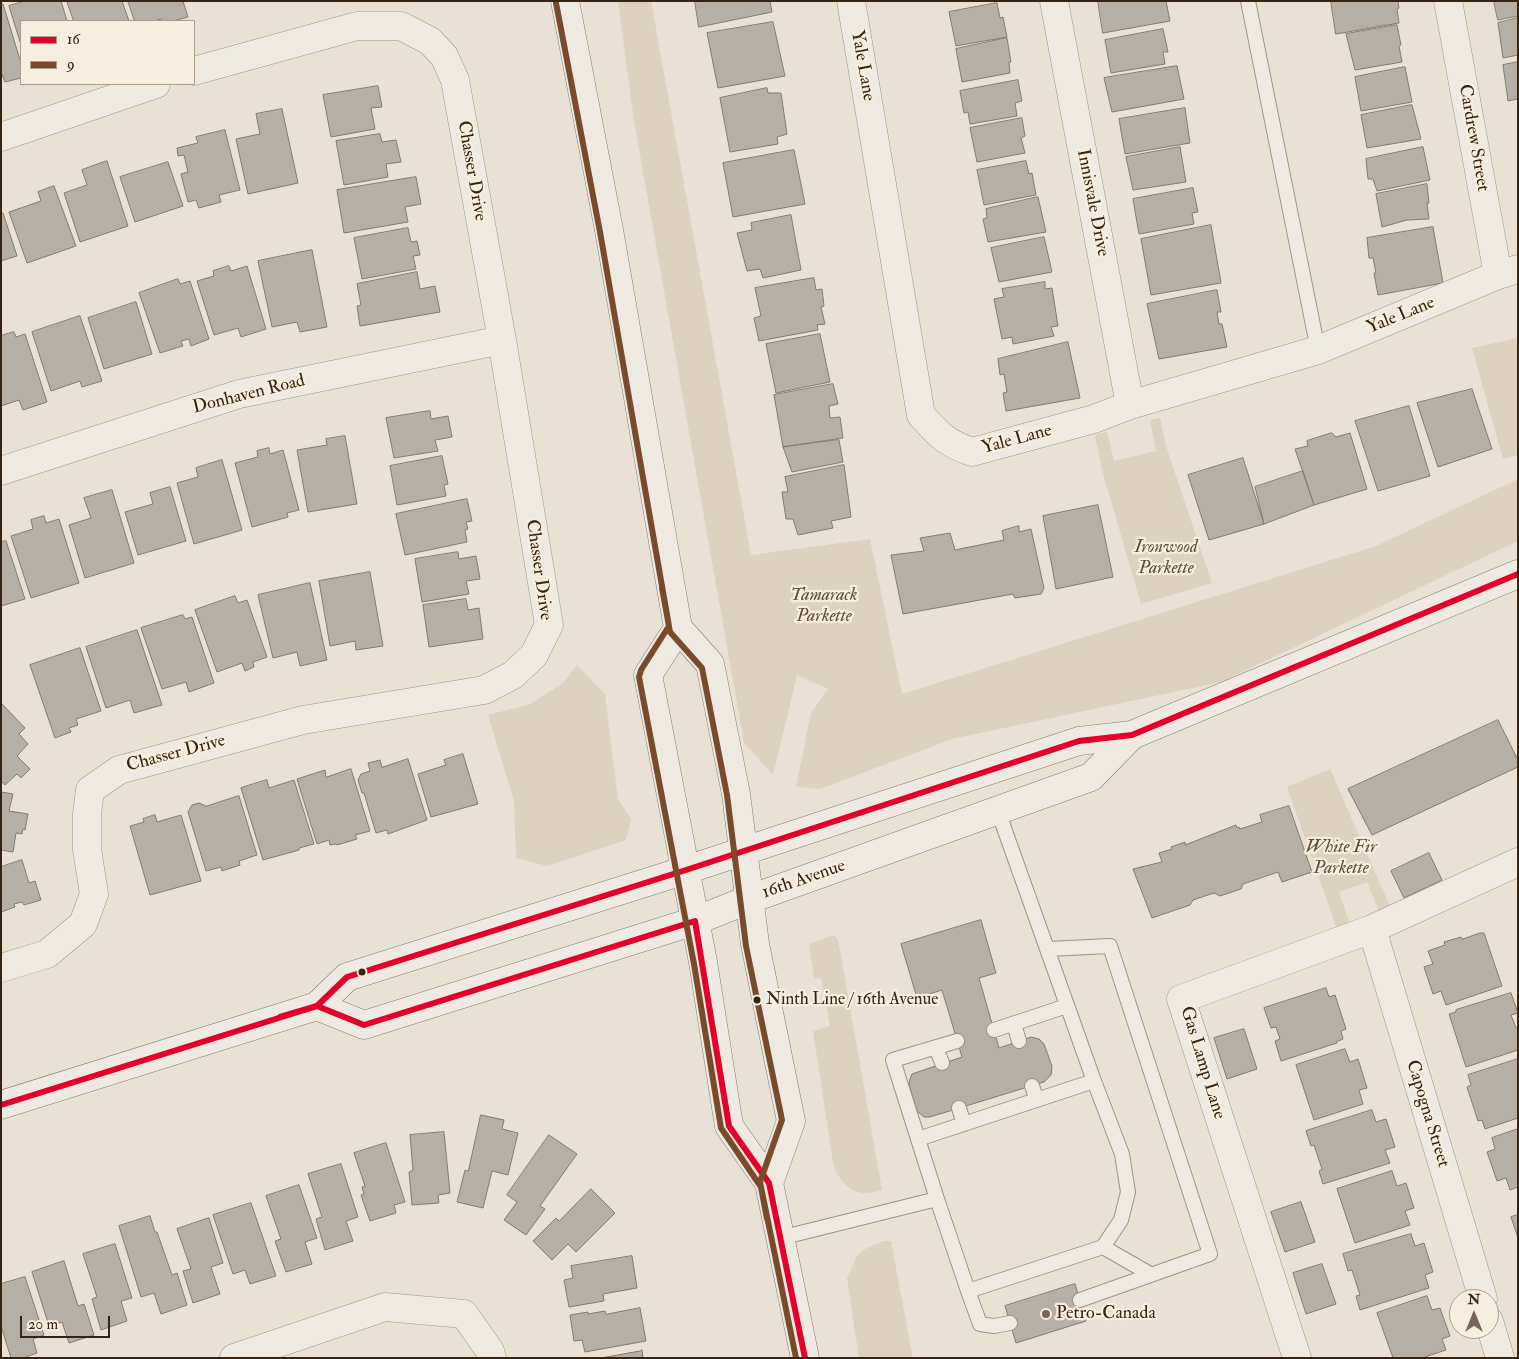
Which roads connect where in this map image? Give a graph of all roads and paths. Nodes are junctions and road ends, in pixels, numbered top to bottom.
1 (565, 1) edge
2 (851, 1) edge
3 (1054, 1) edge
4 (1248, 1) edge
5 (1448, 1) edge
6 (195, 71) edge
7 (153, 85) edge
8 (1, 137) edge
9 (1508, 272) edge
10 (502, 340) junction
11 (1318, 350) junction
12 (1130, 405) junction
13 (1, 471) edge
14 (1518, 574) edge
15 (678, 628) junction
16 (1132, 735) junction
17 (998, 810) junction
18 (744, 850) junction
19 (1518, 862) edge
20 (686, 870) junction
21 (750, 899) junction
22 (695, 921) junction
23 (1372, 929) junction
24 (1048, 949) junction
25 (1, 968) edge
26 (317, 1006) junction
27 (1067, 1006) junction
28 (1014, 1024) junction
29 (994, 1030) dead end
30 (957, 1041) dead end
31 (1019, 1041) dead end
32 (936, 1047) junction
33 (942, 1063) dead end
34 (1094, 1081) junction
35 (1032, 1086) dead end
36 (1037, 1100) junction
37 (1, 1105) edge
38 (959, 1108) dead end
39 (964, 1124) junction
40 (918, 1139) junction
41 (769, 1183) junction
42 (936, 1200) junction
43 (780, 1238) junction
44 (1103, 1247) junction
45 (1150, 1274) junction
46 (1480, 1289) edge
47 (968, 1291) junction
48 (1080, 1300) dead end
49 (1010, 1323) dead end
50 (1494, 1339) edge
51 (234, 1358) edge
52 (492, 1358) edge
53 (805, 1358) edge
54 (1296, 1358) edge
55 (1500, 1358) edge

1 - 15 street
2 - 12 street, Yale Lane
3 - 12 street, Innisvale Drive
4 - 11 lane
5 - 9 street, Cardrew Street
6 - 10 street, Chasser Drive
7 - 8 street
9 - 11 street, Yale Lane
10 - 13 street, Donhaven Road
10 - 25 street, Chasser Drive
11 - 12 street, Yale Lane
14 - 16 street, 16th Avenue
15 - 18 street
15 - 20 street
16 - 17 street, 16th Avenue
16 - 18 street, 16th Avenue
17 - 21 street, 16th Avenue
17 - 24 lane
18 - 20 street, 16th Avenue
18 - 21 street
19 - 23 street, Gas Lamp Lane
20 - 22 street
20 - 26 street, 16th Avenue
21 - 22 street, 16th Avenue
21 - 41 street
22 - 26 street, 16th Avenue
22 - 41 street
23 - 46 street, Capogna Street
23 - 54 street, Gas Lamp Lane
24 - 27 lane
24 - 45 lane
26 - 37 street, 16th Avenue
27 - 28 lane
27 - 34 lane
28 - 29 lane
28 - 31 lane
30 - 32 lane
32 - 33 lane
32 - 40 lane
34 - 36 lane
34 - 44 lane
35 - 36 lane
36 - 39 lane
38 - 39 lane
39 - 40 lane
40 - 42 lane
41 - 43 street
42 - 43 lane
42 - 47 lane
43 - 53 street
44 - 45 lane
44 - 47 lane
45 - 48 lane
47 - 49 lane
50 - 55 street
51 - 52 street

